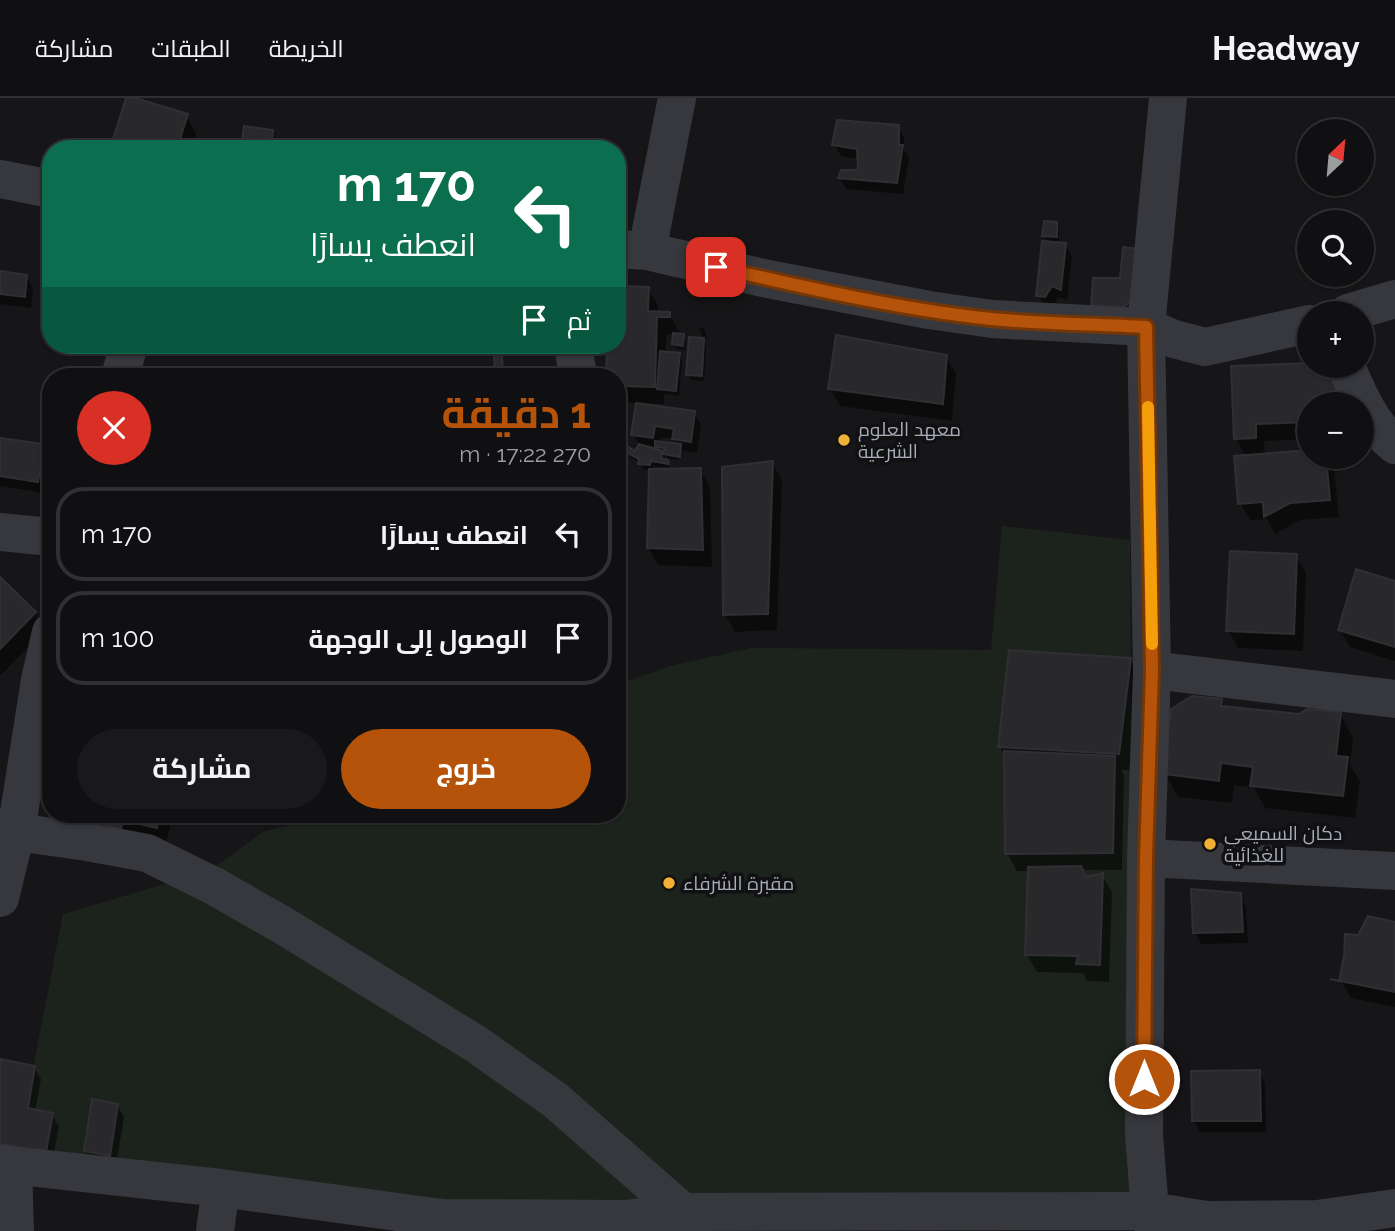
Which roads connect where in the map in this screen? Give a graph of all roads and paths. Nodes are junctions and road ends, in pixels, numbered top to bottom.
1 (677, 98) edge
2 (1168, 98) edge
3 (0, 179) edge
4 (42, 186) edge
5 (632, 250) edge
6 (1395, 299) edge
7 (1374, 305) edge
8 (1146, 327) junction
9 (1297, 327) edge
10 (1351, 378) edge
11 (1395, 445) edge
12 (0, 532) edge
13 (42, 536) edge
14 (1152, 670) junction
15 (42, 671) edge
16 (1395, 699) edge
17 (8, 830) edge
18 (1146, 858) junction
19 (1395, 871) edge
20 (0, 898) edge
21 (6, 1165) edge
22 (221, 1188) junction
23 (1395, 1208) edge
24 (683, 1212) junction
25 (1152, 1221) edge
26 (624, 1225) edge
27 (15, 1231) edge
28 (215, 1231) edge
29 (718, 1231) edge

1 - 5 street
2 - 8 street
3 - 4 street
5 - 8 street
6 - 7 street
8 - 9 street
8 - 14 street
10 - 11 street
12 - 13 street
14 - 16 street
14 - 18 street
15 - 17 street
17 - 20 street
17 - 24 street
18 - 19 street
18 - 25 street
21 - 22 street
21 - 27 street
22 - 26 street
22 - 28 street
23 - 25 street
24 - 25 street
24 - 26 street
24 - 29 street

